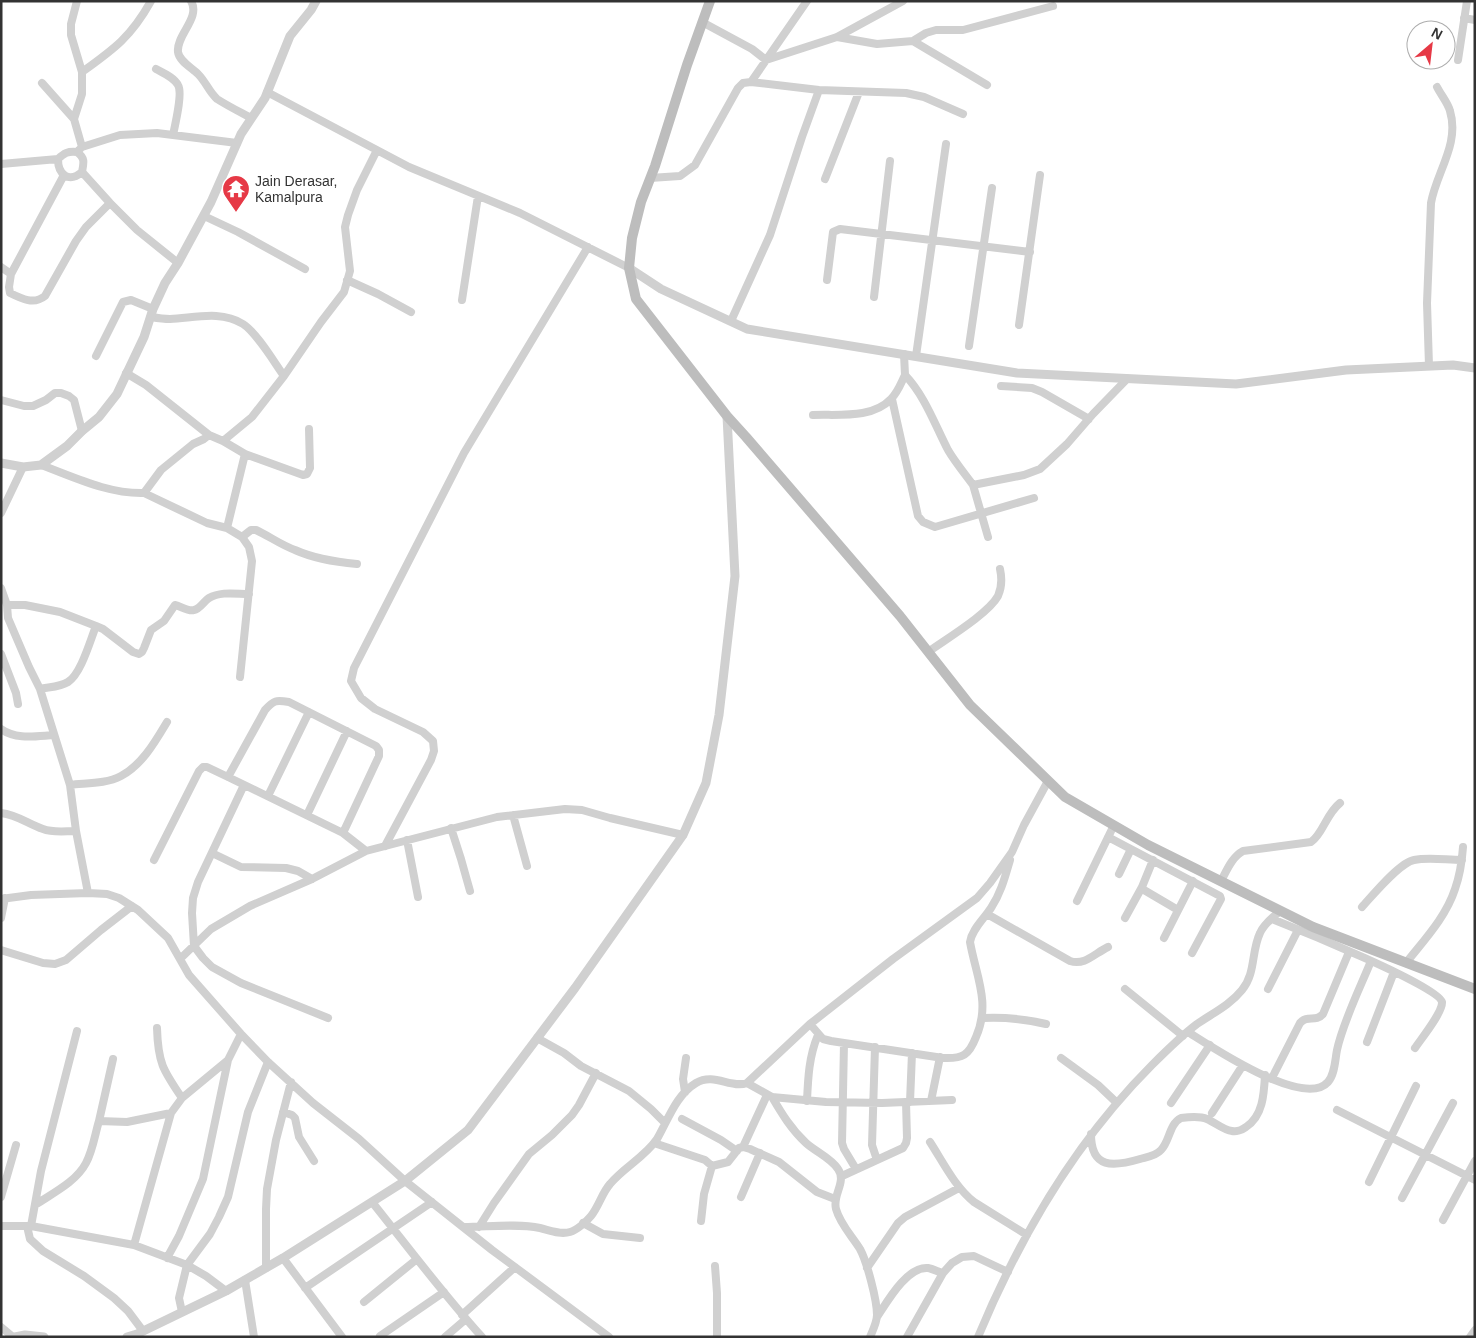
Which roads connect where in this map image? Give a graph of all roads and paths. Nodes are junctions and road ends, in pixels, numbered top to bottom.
1 (77, 1) edge
2 (151, 1) edge
3 (192, 1) edge
4 (316, 1) edge
5 (710, 1) edge
6 (807, 1) edge
7 (903, 1) edge
8 (1467, 1) edge
9 (1053, 6) dead end
10 (1464, 18) junction
11 (1475, 20) edge
12 (702, 22) junction
13 (837, 37) junction
14 (913, 40) junction
15 (766, 60) junction
16 (1458, 60) dead end
17 (156, 69) dead end
18 (82, 72) junction
19 (751, 82) junction
20 (42, 83) dead end
21 (987, 85) dead end
22 (1437, 87) dead end
23 (819, 90) junction
24 (267, 92) junction
25 (859, 92) junction
26 (963, 114) dead end
27 (251, 118) junction
28 (74, 119) junction
29 (173, 135) junction
30 (237, 143) junction
31 (946, 144) dead end
32 (79, 150) junction
33 (377, 150) junction
34 (58, 160) junction
35 (890, 161) dead end
36 (1, 164) edge
37 (82, 172) junction
38 (64, 175) junction
39 (1040, 176) dead end
40 (650, 178) junction
41 (825, 179) dead end
42 (992, 188) dead end
43 (478, 196) junction
44 (110, 203) junction
45 (204, 216) junction
46 (881, 234) junction
47 (932, 241) junction
48 (588, 247) junction
49 (984, 247) junction
50 (1030, 252) junction
51 (178, 263) junction
52 (1, 267) edge
53 (305, 268) dead end
54 (630, 268) junction
55 (11, 274) junction
56 (347, 280) junction
57 (827, 280) dead end
58 (874, 297) dead end
59 (462, 300) dead end
60 (411, 312) dead end
61 (152, 313) junction
62 (731, 321) junction
63 (1019, 325) dead end
64 (969, 346) dead end
65 (904, 354) junction
66 (96, 356) dead end
67 (916, 356) junction
68 (1429, 366) junction
69 (1475, 368) edge
70 (126, 373) junction
71 (905, 375) junction
72 (284, 376) junction
73 (1127, 379) junction
74 (1001, 386) dead end
75 (892, 399) junction
76 (1, 400) edge
77 (813, 415) dead end
78 (727, 416) junction
79 (1089, 419) junction
80 (309, 428) dead end
81 (82, 431) junction
82 (208, 435) junction
83 (223, 441) junction
84 (245, 454) junction
85 (1, 463) edge
86 (41, 465) junction
87 (23, 467) junction
88 (973, 485) junction
89 (144, 494) junction
90 (1034, 498) dead end
91 (1, 513) edge
92 (982, 513) junction
93 (227, 528) junction
94 (242, 537) junction
95 (988, 537) dead end
96 (357, 564) dead end
97 (1000, 569) dead end
98 (1, 588) edge
99 (249, 594) junction
100 (7, 605) junction
101 (5, 620) edge
102 (96, 626) junction
103 (928, 652) junction
104 (1, 654) edge
105 (240, 677) dead end
106 (40, 689) junction
107 (18, 704) dead end
108 (309, 712) junction
109 (167, 722) dead end
110 (1, 729) edge
111 (347, 731) junction
112 (54, 735) junction
113 (228, 777) junction
114 (1048, 781) junction
115 (70, 785) junction
116 (244, 785) junction
117 (268, 796) junction
118 (1340, 802) dead end
119 (1, 814) edge
120 (306, 815) junction
121 (513, 815) junction
122 (1114, 825) junction
123 (451, 828) junction
124 (76, 831) junction
125 (343, 832) junction
126 (683, 835) junction
127 (1108, 837) junction
128 (407, 840) junction
129 (385, 846) junction
130 (1464, 847) dead end
131 (1131, 849) junction
132 (366, 850) junction
133 (1012, 852) junction
134 (212, 853) junction
135 (154, 860) dead end
136 (1154, 860) junction
137 (1462, 860) junction
138 (527, 866) dead end
139 (1119, 874) dead end
140 (312, 879) junction
141 (1193, 881) junction
142 (1221, 881) junction
143 (1142, 887) junction
144 (470, 891) dead end
145 (88, 893) junction
146 (418, 896) dead end
147 (3, 898) edge
148 (1077, 901) dead end
149 (132, 906) junction
150 (1362, 907) dead end
151 (1178, 910) junction
152 (1280, 910) junction
153 (987, 914) junction
154 (1, 918) edge
155 (1125, 918) dead end
156 (1272, 919) junction
157 (1298, 930) junction
158 (1164, 938) dead end
159 (194, 946) junction
160 (1108, 947) dead end
161 (1, 950) edge
162 (1349, 952) junction
163 (1192, 953) dead end
164 (180, 959) junction
165 (1371, 961) junction
166 (1406, 962) junction
167 (1394, 972) junction
168 (1124, 989) dead end
169 (1268, 989) dead end
170 (1475, 989) edge
171 (328, 1018) dead end
172 (983, 1018) junction
173 (810, 1024) junction
174 (1046, 1024) dead end
175 (157, 1028) dead end
176 (77, 1031) dead end
177 (242, 1034) junction
178 (1186, 1034) junction
179 (818, 1035) junction
180 (537, 1038) junction
181 (1367, 1042) dead end
182 (844, 1043) junction
183 (1210, 1045) junction
184 (875, 1048) junction
185 (1415, 1048) dead end
186 (912, 1053) junction
187 (686, 1058) dead end
188 (940, 1058) junction
189 (1061, 1058) dead end
190 (113, 1059) dead end
191 (228, 1060) junction
192 (268, 1062) junction
193 (1243, 1066) junction
194 (596, 1073) junction
195 (1269, 1077) junction
196 (291, 1082) junction
197 (747, 1083) junction
198 (1416, 1086) dead end
199 (685, 1092) junction
200 (769, 1096) junction
201 (182, 1098) junction
202 (807, 1100) junction
203 (952, 1100) dead end
204 (931, 1101) junction
205 (842, 1102) junction
206 (908, 1102) junction
207 (873, 1103) junction
208 (1117, 1103) junction
209 (1171, 1103) dead end
210 (1453, 1104) dead end
211 (1337, 1110) dead end
212 (283, 1112) junction
213 (170, 1113) junction
214 (1212, 1113) dead end
215 (682, 1119) dead end
216 (98, 1120) junction
217 (665, 1123) junction
218 (1091, 1134) junction
219 (1390, 1137) junction
220 (930, 1142) dead end
221 (654, 1143) junction
222 (16, 1144) dead end
223 (740, 1149) junction
224 (760, 1153) junction
225 (1426, 1155) junction
226 (877, 1160) junction
227 (314, 1161) dead end
228 (1475, 1162) edge
229 (712, 1166) junction
230 (856, 1169) junction
231 (842, 1176) junction
232 (1471, 1178) edge
233 (405, 1181) junction
234 (1368, 1182) dead end
235 (959, 1188) junction
236 (1, 1197) edge
237 (741, 1197) dead end
238 (1402, 1198) dead end
239 (835, 1199) junction
240 (372, 1202) junction
241 (432, 1202) junction
242 (35, 1205) junction
243 (701, 1220) dead end
244 (1443, 1220) dead end
245 (583, 1223) junction
246 (1, 1226) edge
247 (29, 1226) junction
248 (464, 1227) junction
249 (479, 1227) junction
250 (393, 1229) junction
251 (1027, 1235) junction
252 (640, 1238) dead end
253 (134, 1245) junction
254 (167, 1258) junction
255 (283, 1258) junction
256 (417, 1259) junction
257 (187, 1265) junction
258 (715, 1266) dead end
259 (515, 1267) junction
260 (266, 1268) junction
261 (867, 1268) junction
262 (1008, 1272) junction
263 (944, 1273) junction
264 (245, 1280) junction
265 (305, 1288) junction
266 (226, 1291) junction
267 (444, 1292) junction
268 (364, 1302) dead end
269 (182, 1312) junction
270 (464, 1317) junction
271 (877, 1317) junction
272 (1, 1327) edge
273 (1475, 1330) edge
274 (143, 1331) junction
275 (380, 1336) edge
276 (14, 1337) edge
277 (44, 1337) edge
278 (127, 1337) edge
279 (254, 1337) edge
280 (342, 1337) edge
281 (445, 1337) edge
282 (482, 1337) edge
283 (609, 1337) edge
284 (717, 1337) edge
285 (870, 1337) edge
286 (907, 1337) edge
287 (978, 1337) edge
288 (1470, 1337) edge

1 - 18 street
2 - 18 street
3 - 27 street
4 - 24 street
5 - 12 main road
6 - 15 street
7 - 13 street
8 - 10 street
9 - 14 street
10 - 11 street
10 - 16 street
12 - 15 street
12 - 40 main road
13 - 14 street
13 - 15 street
14 - 21 street
15 - 19 street
17 - 29 street
18 - 28 street
19 - 23 street
19 - 40 street
20 - 28 street
22 - 68 street
23 - 25 street
23 - 62 street
24 - 27 street
24 - 33 street
25 - 26 street
25 - 41 street
27 - 30 street
28 - 32 street
29 - 30 street
29 - 32 street
30 - 45 street
31 - 47 street
32 - 34 street
32 - 37 street
33 - 43 street
33 - 56 street
34 - 36 street
34 - 38 street
35 - 46 street
37 - 38 street
37 - 44 street
38 - 55 street
39 - 50 street
40 - 54 main road
42 - 49 street
43 - 48 street
43 - 59 street
44 - 51 street
44 - 55 street
45 - 51 street
45 - 53 street
46 - 47 street
46 - 57 street
46 - 58 street
47 - 49 street
47 - 67 street
48 - 54 street
48 - 129 street
49 - 50 street
49 - 64 street
50 - 63 street
51 - 61 street
52 - 55 street
54 - 62 street
54 - 78 main road
56 - 60 street
56 - 72 street
61 - 66 street
61 - 70 street
61 - 72 street
62 - 65 street
65 - 67 street
65 - 71 street
67 - 73 street
68 - 69 street
68 - 73 street
70 - 81 street
70 - 82 street
71 - 75 street
71 - 88 street
72 - 83 street
73 - 79 street
74 - 79 street
75 - 77 street
75 - 92 street
76 - 81 street
78 - 103 main road
78 - 126 street
79 - 88 street
80 - 84 street
81 - 86 street
82 - 83 street
82 - 89 street
83 - 84 street
84 - 93 street
85 - 87 street
86 - 87 street
86 - 89 street
87 - 91 street
88 - 92 street
89 - 93 street
90 - 92 street
92 - 95 street
93 - 94 street
94 - 96 street
94 - 99 street
97 - 103 street
98 - 100 street
99 - 102 street
99 - 105 street
100 - 101 street
100 - 102 street
101 - 106 street
102 - 106 street
103 - 114 main road
104 - 107 street
106 - 112 street
108 - 111 street
108 - 113 street
108 - 117 street
109 - 115 street
110 - 112 street
111 - 120 street
111 - 125 street
112 - 115 street
113 - 116 street
113 - 135 street
114 - 122 main road
114 - 133 street
115 - 124 street
116 - 117 street
116 - 134 street
117 - 120 street
118 - 142 street
119 - 124 street
120 - 125 street
121 - 123 street
121 - 126 street
121 - 138 street
122 - 127 street
122 - 142 main road
123 - 128 street
123 - 144 street
124 - 145 street
125 - 132 street
126 - 180 street
127 - 131 street
127 - 148 street
128 - 129 street
128 - 146 street
129 - 132 street
130 - 137 street
131 - 136 street
131 - 139 street
132 - 140 street
133 - 153 street
133 - 173 street
134 - 140 street
134 - 159 street
136 - 141 street
136 - 143 street
137 - 150 street
137 - 166 street
140 - 159 street
141 - 151 street
141 - 163 street
142 - 152 main road
143 - 151 street
143 - 155 street
145 - 147 street
145 - 149 street
147 - 154 street
149 - 161 street
149 - 164 street
151 - 158 street
152 - 156 street
152 - 166 main road
153 - 160 street
153 - 172 street
156 - 157 street
156 - 178 street
157 - 162 street
157 - 169 street
159 - 164 street
159 - 171 street
162 - 165 street
162 - 195 street
164 - 177 street
165 - 167 street
165 - 195 street
166 - 170 main road
167 - 181 street
167 - 185 street
168 - 178 street
172 - 174 street
172 - 188 street
173 - 179 street
173 - 197 street
175 - 201 street
176 - 242 street
177 - 191 street
177 - 192 street
178 - 183 street
178 - 208 street
179 - 182 street
179 - 202 street
180 - 194 street
180 - 233 street
182 - 184 street
182 - 205 street
183 - 193 street
183 - 209 street
184 - 186 street
184 - 207 street
186 - 188 street
186 - 206 street
187 - 199 street
188 - 204 street
189 - 208 street
190 - 216 street
191 - 201 street
191 - 254 street
192 - 196 street
192 - 257 street
193 - 195 street
193 - 214 street
194 - 217 street
194 - 249 street
195 - 218 street
196 - 212 street
196 - 233 street
197 - 199 street
197 - 200 street
198 - 219 street
199 - 217 street
200 - 202 street
200 - 223 street
200 - 231 street
201 - 213 street
202 - 205 street
203 - 204 street
204 - 206 street
205 - 207 street
205 - 230 street
206 - 207 street
206 - 226 street
207 - 226 street
208 - 218 street
210 - 225 street
211 - 219 street
212 - 227 street
212 - 260 street
213 - 216 street
213 - 253 street
215 - 223 street
216 - 242 street
217 - 221 street
218 - 251 street
219 - 225 street
219 - 234 street
220 - 235 street
221 - 229 street
221 - 245 street
222 - 236 street
223 - 224 street
223 - 229 street
224 - 237 street
224 - 239 street
225 - 232 street
225 - 238 street
226 - 230 street
228 - 232 street
229 - 243 street
230 - 231 street
231 - 239 street
232 - 244 street
233 - 240 street
233 - 241 street
235 - 251 street
235 - 261 street
239 - 261 street
240 - 250 street
240 - 255 street
241 - 248 street
241 - 250 street
242 - 247 street
245 - 249 street
245 - 252 street
246 - 247 street
247 - 253 street
247 - 274 street
248 - 249 street
248 - 259 street
250 - 256 street
250 - 265 street
251 - 262 street
253 - 254 street
254 - 257 street
255 - 260 street
255 - 265 street
256 - 267 street
256 - 268 street
257 - 266 street
257 - 269 street
258 - 284 street
259 - 270 street
259 - 283 street
260 - 264 street
261 - 271 street
262 - 263 street
262 - 287 street
263 - 271 street
263 - 286 street
264 - 266 street
264 - 279 street
265 - 280 street
266 - 269 street
267 - 270 street
267 - 275 street
269 - 274 street
270 - 281 street
270 - 282 street
271 - 285 street
272 - 276 street
273 - 288 street
274 - 278 street
276 - 277 street

